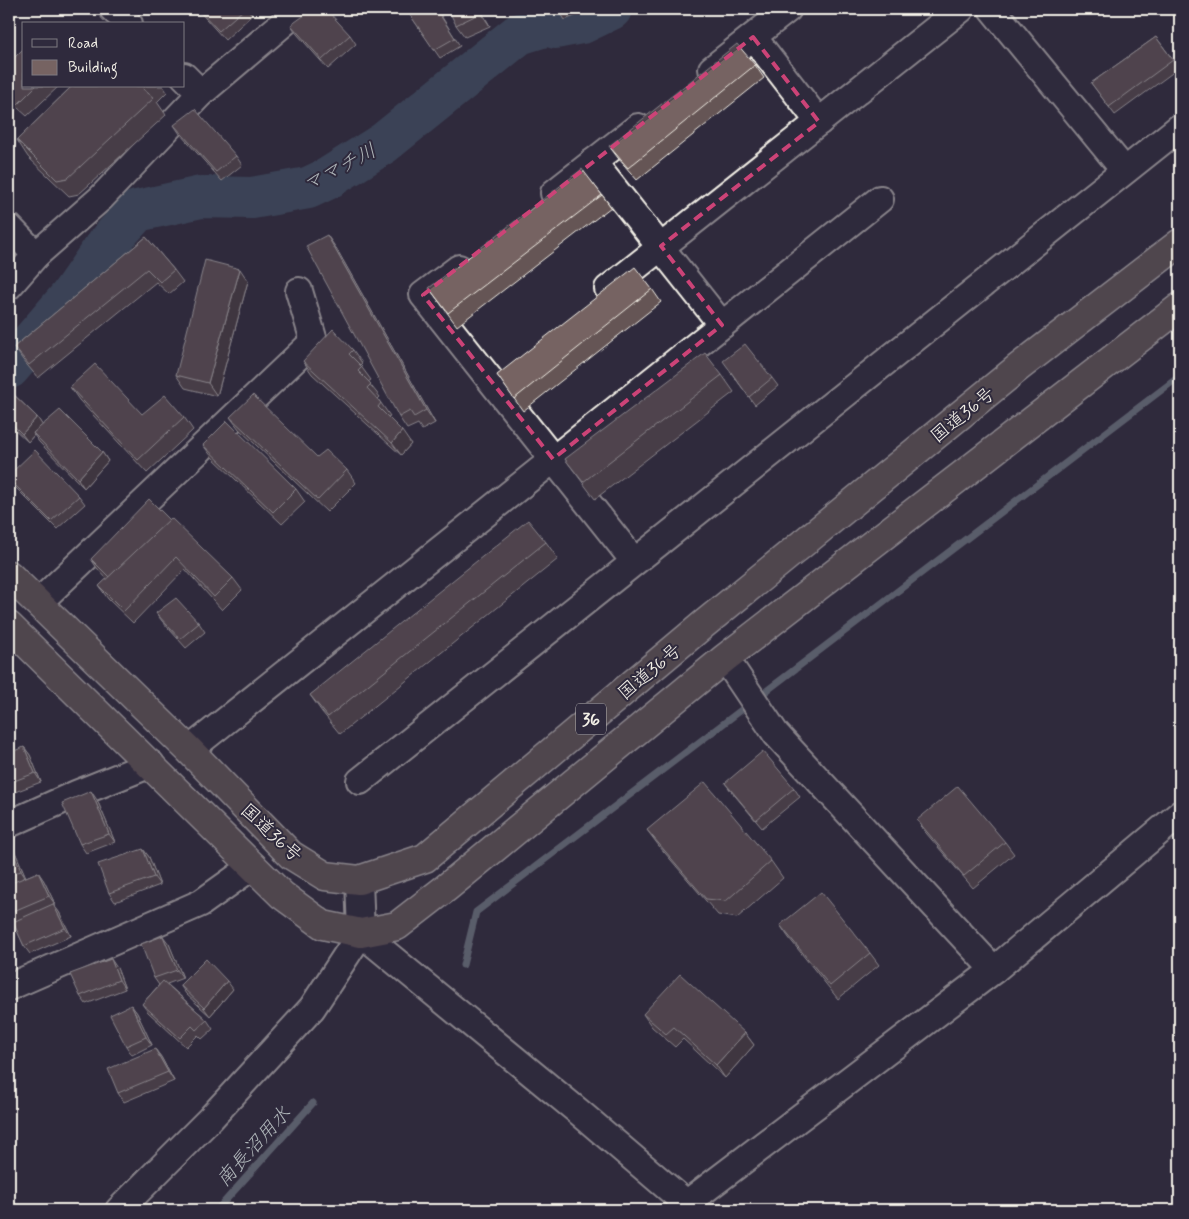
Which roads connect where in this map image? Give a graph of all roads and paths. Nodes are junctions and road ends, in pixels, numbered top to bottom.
1 (113, 9) edge
2 (300, 9) edge
3 (788, 9) edge
4 (961, 9) edge
5 (992, 9) edge
6 (126, 22) edge
7 (753, 37) junction
8 (193, 84) edge
9 (692, 84) edge
10 (654, 114) edge
11 (819, 122) junction
12 (1180, 127) edge
13 (593, 162) junction
14 (1124, 170) junction
15 (880, 199) dead end
16 (532, 210) edge
17 (9, 227) edge
18 (1180, 243) edge
19 (661, 246) junction
20 (478, 253) edge
21 (36, 255) junction
22 (9, 286) edge
23 (299, 291) dead end
24 (592, 302) edge
25 (1180, 308) edge
26 (722, 325) junction
27 (553, 459) junction
28 (634, 561) junction
29 (9, 575) edge
30 (38, 604) junction
31 (9, 626) edge
32 (725, 658) junction
33 (189, 750) junction
34 (151, 764) junction
35 (360, 781) dead end
36 (1180, 814) edge
37 (9, 824) edge
38 (253, 866) junction
39 (359, 880) junction
40 (361, 933) junction
41 (994, 970) junction
42 (9, 987) edge
43 (690, 1207) edge
44 (119, 1210) edge

1 - 6 street
2 - 8 street
3 - 7 street
4 - 11 street
5 - 14 street
7 - 9 street
7 - 11 street
8 - 21 street
10 - 13 street
11 - 19 street
12 - 14 street
13 - 16 street
13 - 19 street
14 - 28 street
15 - 26 street
17 - 21 street
18 - 39 highway, 国道36号 / 36
19 - 24 street
19 - 26 street
20 - 27 street
21 - 22 street
23 - 30 street
25 - 32 highway, 国道36号 / 36
26 - 27 street
27 - 28 street
27 - 33 street
28 - 35 street
29 - 30 highway, 国道36号 / 36
30 - 33 highway, 国道36号 / 36
31 - 34 highway, 国道36号 / 36
32 - 40 highway, 国道36号 / 36
32 - 41 street
33 - 39 highway, 国道36号 / 36
34 - 37 street
34 - 38 highway, 国道36号 / 36
36 - 41 street
38 - 40 highway, 国道36号 / 36
38 - 42 street
39 - 40 street
40 - 43 street
40 - 44 street
41 - 43 street

